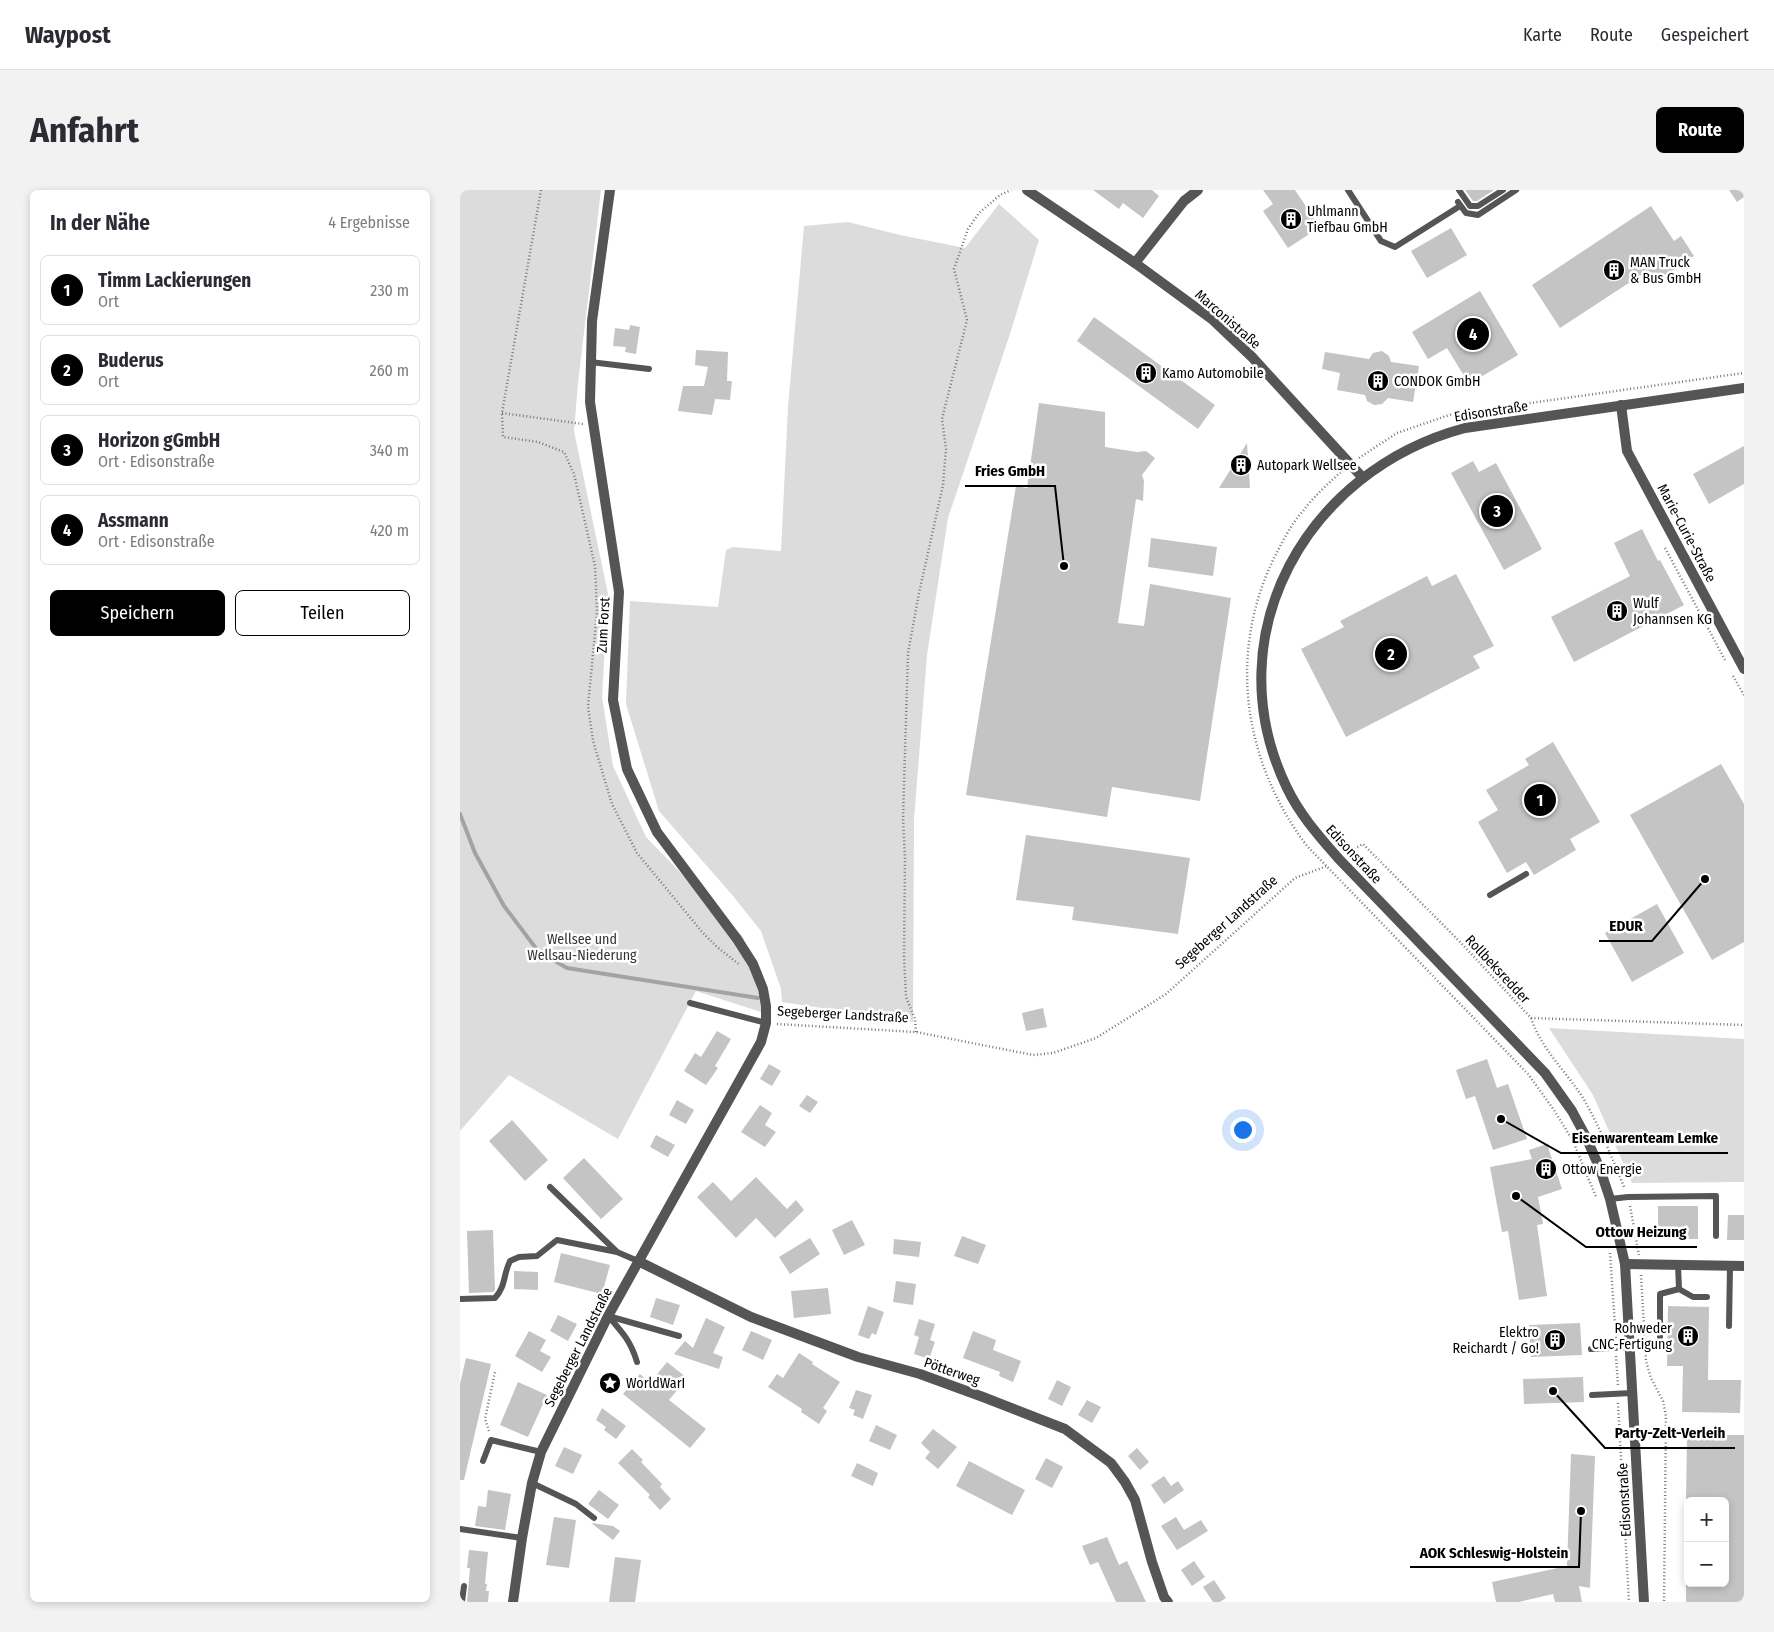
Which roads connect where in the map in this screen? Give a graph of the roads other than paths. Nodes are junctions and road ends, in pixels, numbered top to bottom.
1 (610, 190) edge
2 (1028, 190) edge
3 (1198, 190) edge
4 (1348, 190) edge
5 (1459, 190) edge
6 (1503, 190) edge
7 (1516, 190) edge
8 (1135, 263) junction
9 (590, 362) junction
10 (649, 369) dead end
11 (1744, 388) edge
12 (1621, 405) junction
13 (1363, 478) junction
14 (1744, 669) edge
15 (1526, 874) dead end
16 (1490, 895) dead end
17 (690, 1003) dead end
18 (766, 1023) junction
19 (550, 1187) dead end
20 (1610, 1199) junction
21 (1716, 1236) dead end
22 (617, 1252) junction
23 (638, 1261) junction
24 (1625, 1264) junction
25 (1678, 1265) junction
26 (1730, 1266) junction
27 (1744, 1266) edge
28 (1679, 1289) junction
29 (1707, 1297) dead end
30 (460, 1299) edge
31 (608, 1316) junction
32 (1728, 1326) dead end
33 (679, 1336) dead end
34 (1660, 1337) dead end
35 (1630, 1347) junction
36 (1591, 1349) dead end
37 (637, 1362) dead end
38 (1632, 1393) junction
39 (1592, 1395) dead end
40 (541, 1452) junction
41 (483, 1461) dead end
42 (532, 1483) junction
43 (594, 1518) dead end
44 (460, 1529) edge
45 (522, 1538) junction
46 (464, 1586) dead end
47 (462, 1602) edge
48 (513, 1602) edge
49 (1168, 1602) edge
50 (1644, 1602) edge

1 - 9 street, Zum Forst
2 - 8 street, Marconistraße
3 - 8 street
4 - 7 lane
5 - 6 lane
8 - 13 street, Marconistraße
9 - 10 lane
9 - 18 street, Zum Forst
11 - 12 street, Edisonstraße
12 - 13 street, Edisonstraße
12 - 14 street, Marie-Curie-Straße
13 - 20 street, Edisonstraße
15 - 16 lane
17 - 18 lane
18 - 23 street, Segeberger Landstraße
19 - 22 lane
20 - 21 lane
20 - 24 street, Edisonstraße
22 - 23 lane
22 - 30 lane
23 - 31 street, Segeberger Landstraße
23 - 49 street, Pötterweg
24 - 25 street
24 - 35 street, Edisonstraße
25 - 26 street
25 - 28 lane
26 - 27 street
26 - 32 lane
28 - 29 lane
28 - 34 lane
31 - 33 lane
31 - 37 lane
31 - 40 street, Segeberger Landstraße
35 - 36 lane
35 - 38 street, Edisonstraße
38 - 39 lane
38 - 50 street, Edisonstraße
40 - 41 lane
40 - 42 street, Segeberger Landstraße
42 - 43 lane
42 - 45 street, Segeberger Landstraße
44 - 45 lane
45 - 48 street, Segeberger Landstraße
46 - 47 lane

